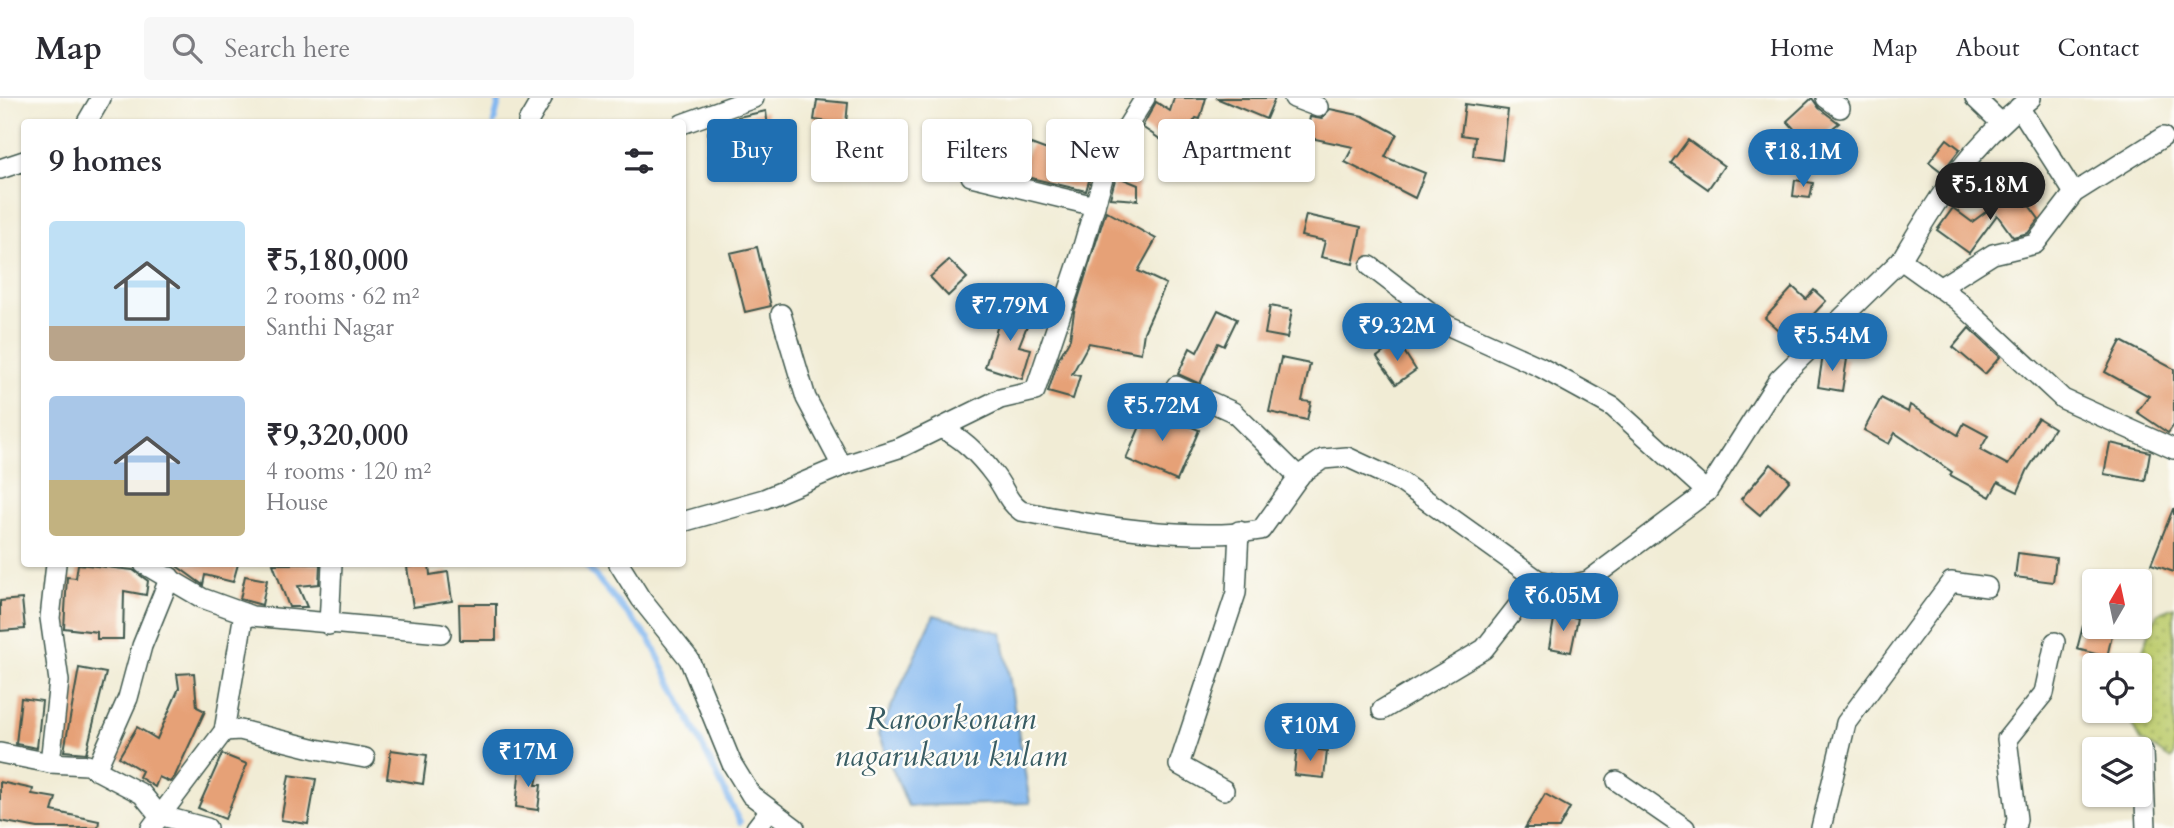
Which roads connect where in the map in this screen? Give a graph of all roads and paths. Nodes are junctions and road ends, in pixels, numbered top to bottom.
1 (101, 98) edge
2 (542, 98) edge
3 (754, 98) edge
4 (1145, 98) edge
5 (1294, 98) edge
6 (1975, 98) edge
7 (2025, 103) edge
8 (1318, 107) dead end
9 (90, 119) edge
10 (530, 119) edge
11 (2000, 122) junction
12 (686, 123) edge
13 (2163, 137) dead end
14 (21, 162) edge
15 (0, 169) edge
16 (996, 182) edge
17 (2074, 193) junction
18 (1095, 206) junction
19 (1901, 260) junction
20 (1370, 266) dead end
21 (1939, 288) junction
22 (781, 314) dead end
23 (1176, 386) dead end
24 (942, 429) junction
25 (2174, 449) edge
26 (842, 466) junction
27 (1298, 477) junction
28 (1707, 492) junction
29 (686, 521) edge
30 (1239, 531) junction
31 (56, 567) edge
32 (150, 567) edge
33 (332, 567) edge
34 (621, 567) edge
35 (170, 577) junction
36 (1538, 580) junction
37 (1987, 587) dead end
38 (244, 613) junction
39 (329, 625) junction
40 (441, 633) dead end
41 (2055, 642) dead end
42 (1382, 710) dead end
43 (224, 731) junction
44 (0, 753) edge
45 (365, 758) dead end
46 (50, 762) junction
47 (96, 770) junction
48 (1617, 781) dead end
49 (1224, 790) dead end
50 (2145, 807) edge
51 (770, 810) junction
52 (155, 821) edge
53 (207, 828) edge
54 (756, 828) edge
55 (795, 828) edge
56 (1685, 828) edge
57 (1821, 828) edge
58 (2015, 828) edge
59 (2146, 828) edge

1 - 9 street
2 - 10 street
3 - 12 street
4 - 18 street
5 - 8 street
6 - 11 street
7 - 11 street
7 - 17 street
11 - 19 street
13 - 17 street
14 - 15 street
16 - 18 street
17 - 21 street
18 - 24 street
19 - 21 street
19 - 28 street
20 - 28 street
21 - 25 street
22 - 26 street
23 - 27 street
24 - 26 street
24 - 30 street
26 - 29 street
27 - 30 street
27 - 36 street
28 - 36 street
30 - 49 street
31 - 46 street
32 - 35 street
33 - 39 street
34 - 51 street
35 - 38 street
35 - 47 street
36 - 42 street
37 - 57 street
38 - 39 street
38 - 43 street
39 - 40 street
41 - 58 street
43 - 45 street
43 - 52 street
44 - 46 street
46 - 47 street
47 - 52 street
48 - 56 street
50 - 59 street
51 - 54 street
51 - 55 street
52 - 53 street

